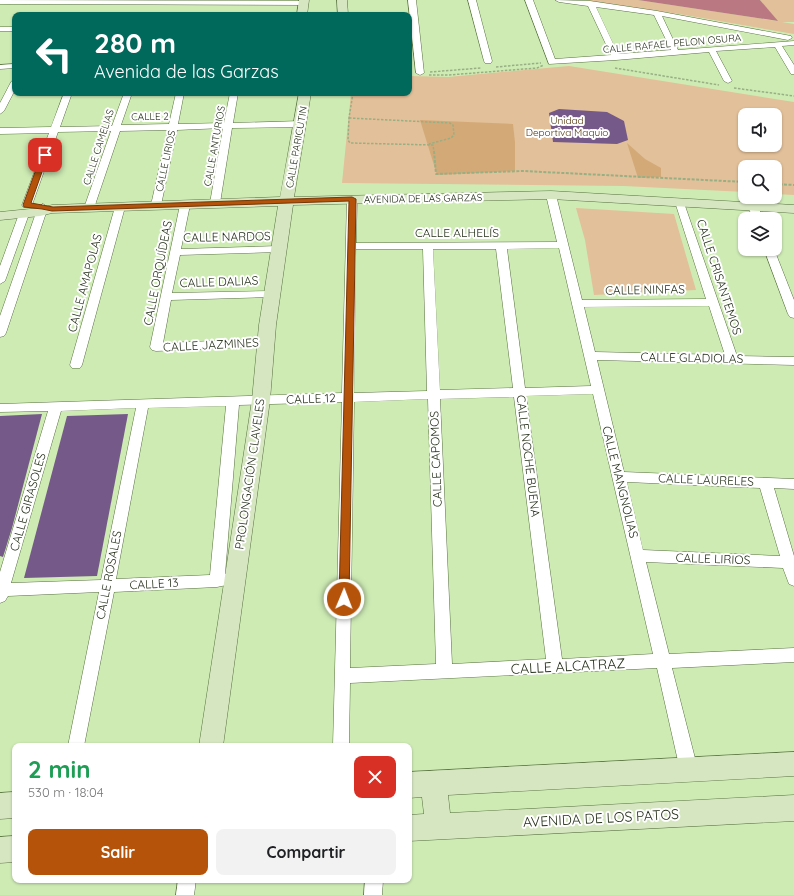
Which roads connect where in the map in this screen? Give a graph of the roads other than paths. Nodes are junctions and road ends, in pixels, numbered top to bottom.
1 (342, 0) edge
2 (412, 0) edge
3 (472, 0) edge
4 (529, 0) edge
5 (559, 0) edge
6 (155, 1) edge
7 (304, 1) edge
8 (4, 2) edge
9 (590, 3) junction
10 (0, 11) edge
11 (302, 12) edge
12 (343, 12) edge
13 (657, 13) junction
14 (0, 29) edge
15 (12, 29) edge
16 (794, 39) edge
17 (794, 43) edge
18 (777, 44) junction
19 (711, 49) junction
20 (676, 53) junction
21 (616, 58) junction
22 (488, 61) dead end
23 (0, 66) edge
24 (12, 66) edge
25 (794, 72) edge
26 (422, 74) road end
27 (727, 85) road end
28 (12, 88) edge
29 (67, 96) edge
30 (127, 96) edge
31 (179, 96) edge
32 (234, 96) edge
33 (305, 96) edge
34 (0, 111) edge
35 (301, 124) junction
36 (229, 125) junction
37 (173, 126) junction
38 (116, 128) junction
39 (54, 129) junction
40 (0, 131) edge
41 (551, 195) junction
42 (352, 199) junction
43 (286, 201) junction
44 (680, 202) junction
45 (215, 204) junction
46 (156, 205) junction
47 (185, 205) junction
48 (0, 206) edge
49 (120, 207) junction
50 (89, 208) junction
51 (45, 209) junction
52 (794, 209) edge
53 (25, 210) junction
54 (749, 212) edge
55 (766, 212) edge
56 (0, 216) edge
57 (563, 245) junction
58 (352, 246) junction
59 (428, 246) junction
60 (501, 246) junction
61 (279, 249) junction
62 (176, 252) junction
63 (5, 254) edge
64 (772, 256) edge
65 (0, 281) edge
66 (272, 294) junction
67 (167, 297) junction
68 (713, 302) junction
69 (577, 304) junction
70 (794, 314) edge
71 (0, 333) edge
72 (265, 343) junction
73 (156, 347) joint
74 (590, 356) junction
75 (732, 359) junction
76 (794, 361) edge
77 (76, 365) dead end
78 (598, 390) junction
79 (520, 392) junction
80 (434, 395) junction
81 (348, 398) junction
82 (233, 400) junction
83 (261, 400) junction
84 (143, 404) junction
85 (56, 406) junction
86 (0, 408) edge
87 (619, 477) junction
88 (764, 482) junction
89 (794, 484) edge
90 (638, 556) junction
91 (788, 562) junction
92 (226, 580) junction
93 (794, 580) edge
94 (107, 586) junction
95 (1, 592) edge
96 (794, 655) edge
97 (663, 661) junction
98 (555, 666) junction
99 (444, 672) junction
100 (343, 676) junction
101 (77, 743) edge
102 (211, 743) edge
103 (341, 743) edge
104 (794, 764) edge
105 (689, 770) junction
106 (421, 784) edge
107 (12, 805) edge
108 (0, 806) edge
109 (794, 808) edge
110 (438, 827) junction
111 (412, 828) edge
112 (12, 849) edge
113 (0, 850) edge
114 (187, 883) edge
115 (374, 883) edge
116 (185, 895) edge
117 (373, 895) edge

1 - 12 street
2 - 26 street
3 - 22 street
4 - 21 street, CALLE RAFAEL PELON OSURA
5 - 9 street
6 - 7 street
6 - 8 street
7 - 11 street
8 - 10 street
9 - 13 street
9 - 21 street
13 - 16 street
13 - 20 street
14 - 15 street
17 - 18 street, CALLE RAFAEL PELON OSURA
18 - 19 street, CALLE RAFAEL PELON OSURA
18 - 25 street
19 - 20 street, CALLE RAFAEL PELON OSURA
19 - 27 street
20 - 21 street, CALLE RAFAEL PELON OSURA
23 - 24 street
28 - 34 street
29 - 39 street
30 - 38 street, CALLE CAMELIAS
31 - 37 street, CALLE LIRIOS
32 - 36 street, CALLE ANTURIOS
33 - 35 street, CALLE PARICUTIN
35 - 36 street, CALLE 2
35 - 43 street, CALLE PARICUTIN
36 - 37 street, CALLE 2
36 - 45 street, CALLE ANTURIOS
37 - 38 street, CALLE 2
37 - 46 street, CALLE LIRIOS
38 - 39 street, CALLE 2
38 - 50 street, CALLE CAMELIAS
39 - 40 street, CALLE 2
39 - 53 street
41 - 42 street, AVENIDA DE LAS GARZAS
41 - 44 street, AVENIDA DE LAS GARZAS
41 - 57 street, CALLE MANGNOLIAS
42 - 43 street, AVENIDA DE LAS GARZAS
42 - 58 street
43 - 45 street, AVENIDA DE LAS GARZAS
43 - 61 street, PROLONGACIÓN CLAVELES
44 - 54 street, AVENIDA DE LAS GARZAS
44 - 68 street, CALLE CRISANTEMOS
45 - 47 street, AVENIDA DE LAS GARZAS
46 - 47 street, AVENIDA DE LAS GARZAS
46 - 49 street, AVENIDA DE LAS GARZAS
47 - 62 street, CALLE ORQUÍDEAS
48 - 53 street, AVENIDA DE LAS GARZAS
49 - 50 street, AVENIDA DE LAS GARZAS
49 - 77 street, CALLE AMAPOLAS
50 - 51 street, AVENIDA DE LAS GARZAS
51 - 53 street, AVENIDA DE LAS GARZAS
51 - 71 street
52 - 55 street, AVENIDA DE LAS GARZAS
53 - 56 street, AVENIDA DE LAS GARZAS
53 - 63 street
57 - 60 street, CALLE ALHELÍS
57 - 69 street, CALLE MANGNOLIAS
58 - 59 street, CALLE ALHELÍS
58 - 81 street
59 - 60 street, CALLE ALHELÍS
59 - 80 street, CALLE CAPOMOS
60 - 79 street, CALLE NOCHE BUENA
61 - 62 street, CALLE NARDOS
61 - 66 street, PROLONGACIÓN CLAVELES
62 - 67 street, CALLE ORQUÍDEAS
63 - 65 street
64 - 70 street
66 - 67 street, CALLE DALIAS
66 - 72 street, PROLONGACIÓN CLAVELES
67 - 73 street, CALLE ORQUÍDEAS
68 - 69 street, CALLE NINFAS
68 - 75 street, CALLE CRISANTEMOS
69 - 74 street, CALLE MANGNOLIAS
72 - 73 street, CALLE JAZMINES
72 - 83 street, PROLONGACIÓN CLAVELES
74 - 75 street, CALLE GLADIOLAS
74 - 78 street, CALLE MANGNOLIAS
75 - 76 street, CALLE GLADIOLAS
78 - 79 street, CALLE 12
78 - 87 street, CALLE MANGNOLIAS
79 - 80 street, CALLE 12
79 - 98 street, CALLE NOCHE BUENA
80 - 81 street, CALLE 12
80 - 99 street, CALLE CAPOMOS
81 - 83 street, CALLE 12
81 - 100 street
82 - 83 street, CALLE 12
82 - 84 street, CALLE 12
82 - 92 street
83 - 92 street, PROLONGACIÓN CLAVELES
84 - 85 street, CALLE 12
84 - 94 street, CALLE ROSALES
85 - 86 street, CALLE 12
85 - 95 street, CALLE GIRASOLES
87 - 88 street, CALLE LAURELES
87 - 90 street, CALLE MANGNOLIAS
88 - 89 street, CALLE LAURELES
88 - 91 street
90 - 91 street, CALLE LIRIOS
90 - 97 street, CALLE MANGNOLIAS
91 - 93 street
92 - 94 street, CALLE 13
92 - 102 street, PROLONGACIÓN CLAVELES
94 - 95 street, CALLE 13
94 - 101 street, CALLE ROSALES
96 - 97 street, CALLE ALCATRAZ
97 - 98 street, CALLE ALCATRAZ
97 - 105 street, CALLE MANGNOLIAS
98 - 99 street, CALLE ALCATRAZ
99 - 100 street, CALLE ALCATRAZ
100 - 103 street
104 - 105 street
105 - 106 street
106 - 110 street
107 - 108 street
109 - 110 street, AVENIDA DE LOS PATOS
110 - 111 street, AVENIDA DE LOS PATOS
112 - 113 street
114 - 116 street
115 - 117 street

